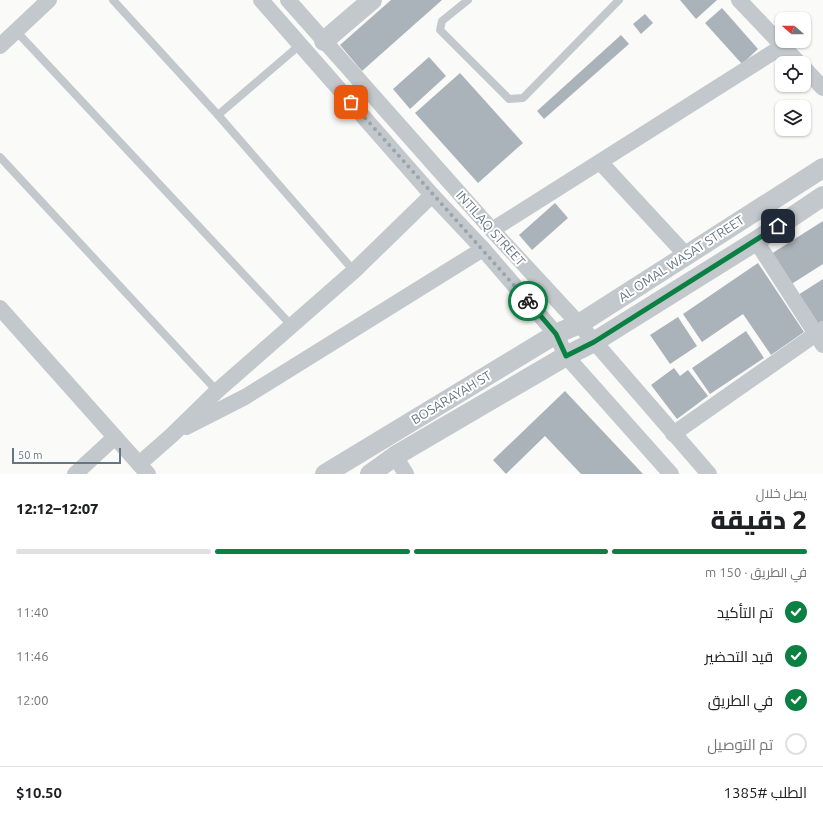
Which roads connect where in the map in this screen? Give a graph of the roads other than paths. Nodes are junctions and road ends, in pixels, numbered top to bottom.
1 (49, 0) edge
2 (113, 0) edge
3 (261, 0) edge
4 (288, 0) edge
5 (372, 0) edge
6 (468, 0) edge
7 (619, 0) edge
8 (739, 0) edge
9 (16, 31) junction
10 (775, 38) edge
11 (324, 41) junction
12 (301, 44) junction
13 (0, 46) edge
14 (780, 48) edge
15 (785, 48) edge
16 (792, 56) edge
17 (811, 75) edge
18 (823, 88) edge
19 (218, 115) junction
20 (0, 157) edge
21 (600, 162) junction
22 (823, 168) edge
23 (432, 195) junction
24 (823, 196) edge
25 (492, 230) junction
26 (756, 241) junction
27 (483, 249) junction
28 (686, 255) junction
29 (354, 271) junction
30 (0, 308) edge
31 (579, 324) junction
32 (291, 325) junction
33 (556, 334) junction
34 (821, 336) edge
35 (594, 342) junction
36 (566, 356) junction
37 (217, 391) junction
38 (172, 434) junction
39 (673, 434) junction
40 (115, 437) junction
41 (396, 456) junction
42 (143, 469) edge
43 (75, 474) edge
44 (325, 474) edge
45 (370, 474) edge
46 (406, 474) edge
47 (671, 474) edge
48 (709, 474) edge

1 - 9 street
2 - 19 lane
3 - 12 street, INTILAQ STREET
4 - 11 street, INTILAQ STREET
5 - 11 street
6 - 7 lane
8 - 10 street
9 - 13 street
9 - 32 lane
11 - 25 street, INTILAQ STREET
12 - 19 lane
12 - 23 street, INTILAQ STREET
14 - 21 street
15 - 16 street
17 - 18 street
19 - 29 lane
20 - 37 lane
21 - 25 street
21 - 28 street
22 - 28 street, AL OMAL WASAT STREET
23 - 27 street, INTILAQ STREET
23 - 29 street
24 - 26 street, AL OMAL WASAT STREET
25 - 31 street, INTILAQ STREET
26 - 34 street
26 - 35 street, AL OMAL WASAT STREET
27 - 33 street, INTILAQ STREET
27 - 38 street
28 - 31 street, AL OMAL WASAT STREET
29 - 32 street
30 - 40 street
31 - 33 street, BOSARAYAH ST
31 - 35 street, INTILAQ STREET
32 - 37 street
33 - 36 street, INTILAQ STREET
33 - 44 street, BOSARAYAH ST
34 - 39 street
35 - 36 street, BOSARAYAH ST
35 - 39 street, INTILAQ STREET
36 - 41 street, BOSARAYAH ST
36 - 47 street, INTILAQ STREET
37 - 38 street
38 - 42 street
39 - 48 street, INTILAQ STREET
40 - 42 street
40 - 43 street
41 - 45 street, BOSARAYAH ST
41 - 46 street

